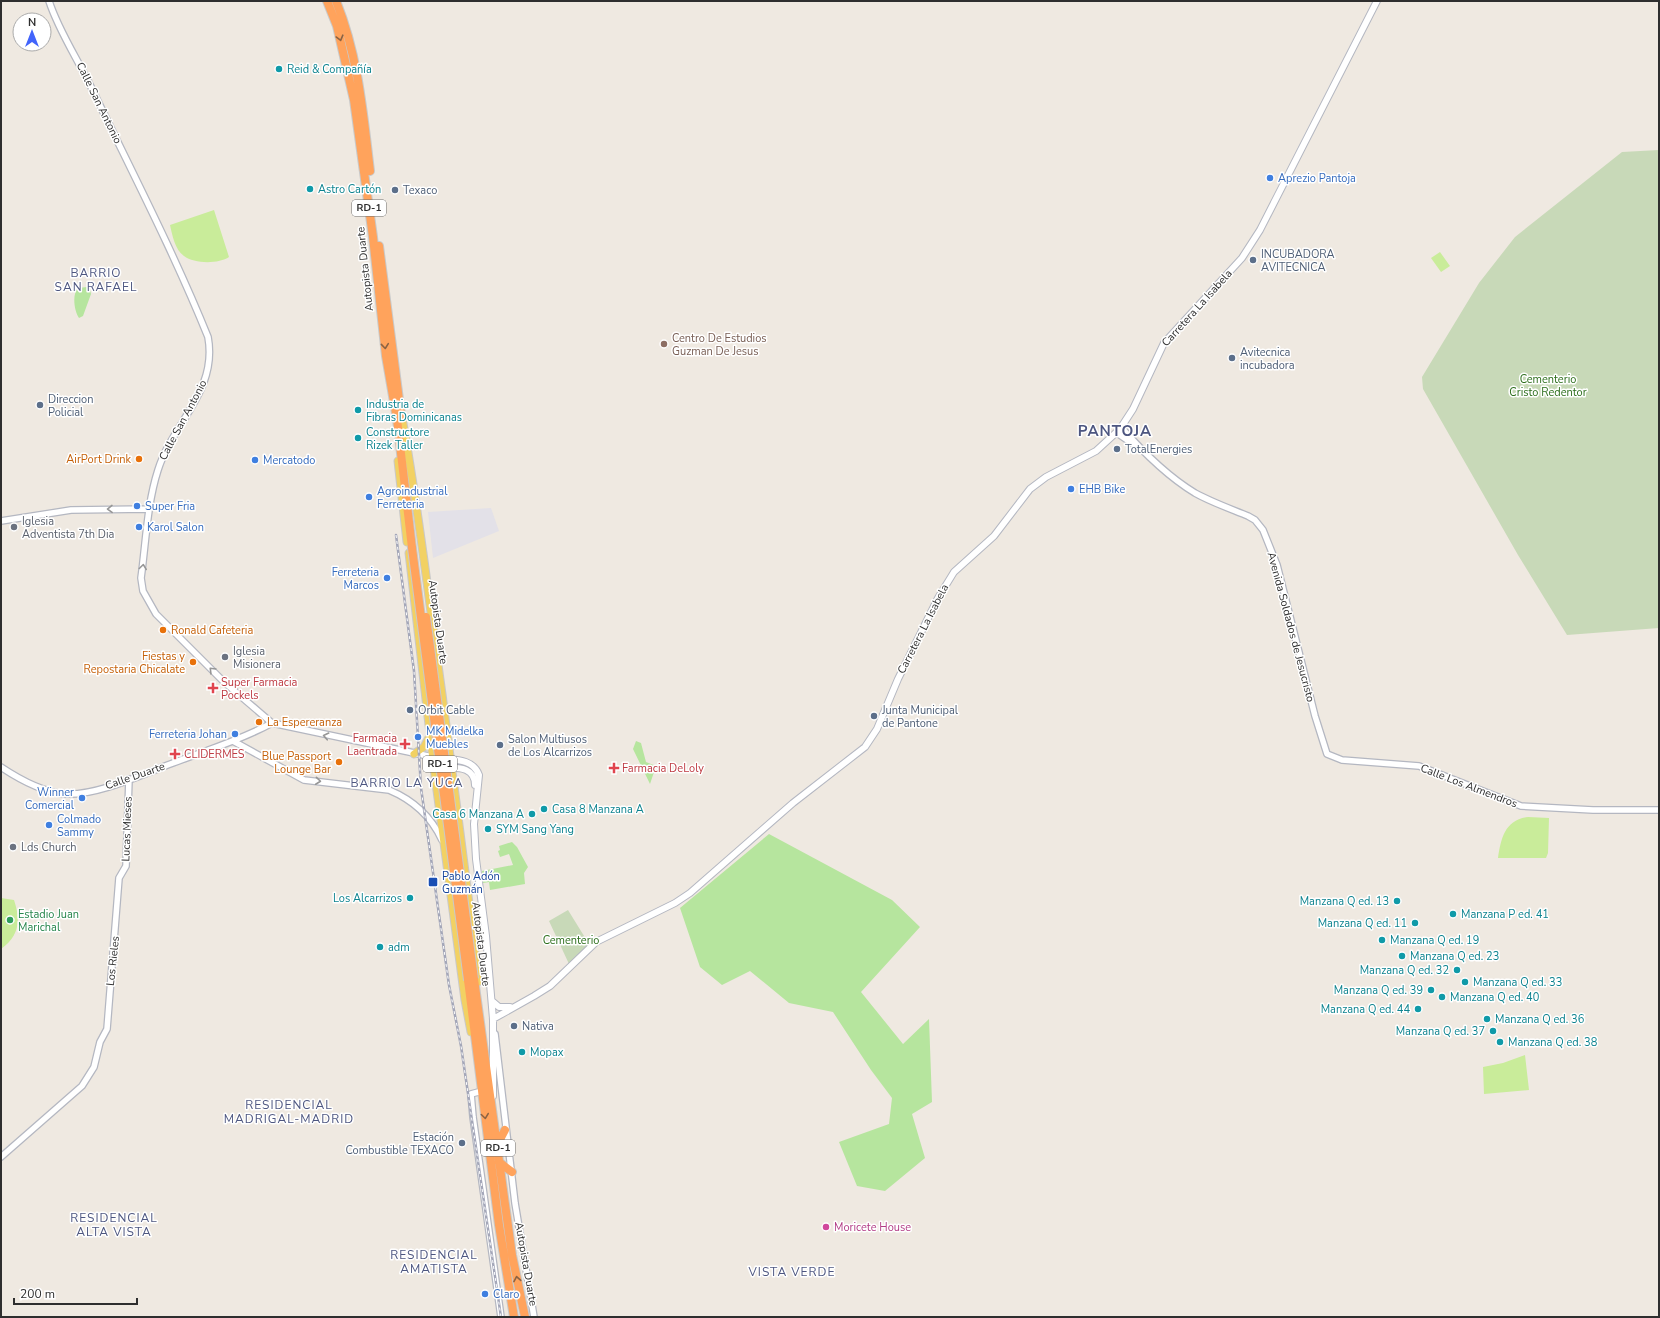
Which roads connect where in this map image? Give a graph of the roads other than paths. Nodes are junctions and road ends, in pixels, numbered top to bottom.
1 (49, 1) edge
2 (327, 1) edge
3 (336, 1) edge
4 (1377, 1) edge
5 (399, 419) junction
6 (1122, 427) junction
7 (1117, 433) junction
8 (1139, 447) junction
9 (149, 509) junction
10 (1, 522) edge
11 (442, 693) junction
12 (425, 694) junction
13 (272, 723) junction
14 (430, 736) junction
15 (233, 741) junction
16 (414, 754) junction
17 (1328, 754) joint
18 (433, 757) junction
19 (448, 759) junction
20 (1, 767) edge
21 (452, 767) junction
22 (434, 768) junction
23 (129, 779) junction
24 (457, 802) junction
25 (439, 805) junction
26 (1659, 810) edge
27 (445, 846) junction
28 (119, 878) joint
29 (471, 980) junction
30 (492, 1001) junction
31 (512, 1008) junction
32 (492, 1011) junction
33 (493, 1018) junction
34 (485, 1064) junction
35 (480, 1077) junction
36 (482, 1091) junction
37 (494, 1116) junction
38 (505, 1130) junction
39 (497, 1145) junction
40 (1, 1157) edge
41 (499, 1162) junction
42 (512, 1172) junction
43 (501, 1317) edge
44 (514, 1317) edge
45 (525, 1317) edge
46 (534, 1317) edge

1 - 9 street, Calle San Antonio
2 -> 5 highway, Autopista Duarte / RD-1
3 - 5 highway, Autopista Duarte / RD-1
4 - 6 main road, Carretera La Isabela
5 - 11 main road
5 - 12 main road
5 - 29 highway, Autopista Duarte / RD-1, bridge
6 - 7 main road, Carretera La Isabela
6 - 8 street, Avenida Soldados de Jesucristo
7 - 8 street, Avenida Soldados de Jesucristo
7 - 31 main road, Carretera La Isabela
8 - 17 street, Avenida Soldados de Jesucristo
9 -> 10 street
13 -> 9 street, Calle San Antonio
11 - 12 main road
11 - 19 main road
12 - 14 main road
13 - 15 street, Calle Duarte
16 -> 13 street
14 - 16 main road
14 - 18 main road
15 - 23 street, Calle Duarte
15 -> 27 street
16 - 18 street
17 - 26 street, Calle Los Almendros
18 - 19 main road
18 - 22 main road
19 - 21 main road
19 - 22 main road
19 - 30 main road
20 - 23 street, Calle Duarte
21 - 22 main road
21 - 24 main road
21 - 32 main road
22 - 25 main road
23 - 28 street, Lucas Mieses
24 - 25 main road
24 - 34 main road
25 - 27 main road
27 - 35 main road
28 - 40 street, Los Rieles
29 - 34 highway, Autopista Duarte / RD-1
29 - 35 highway, RD-1
30 - 31 main road
30 - 32 main road
31 - 32 main road
31 - 33 main road, Carretera La Isabela
32 - 33 main road
33 - 37 main road
33 - 38 street
34 - 37 highway, Autopista Duarte / RD-1
35 - 36 highway, Autopista Duarte / RD-1
36 - 43 street
36 -> 44 highway, Autopista Duarte / RD-1
37 - 39 highway, Autopista Duarte / RD-1
38 - 39 highway
38 - 42 street
39 - 41 highway, Autopista Duarte / RD-1
41 - 42 highway
45 -> 41 highway, Autopista Duarte / RD-1
42 - 46 street

